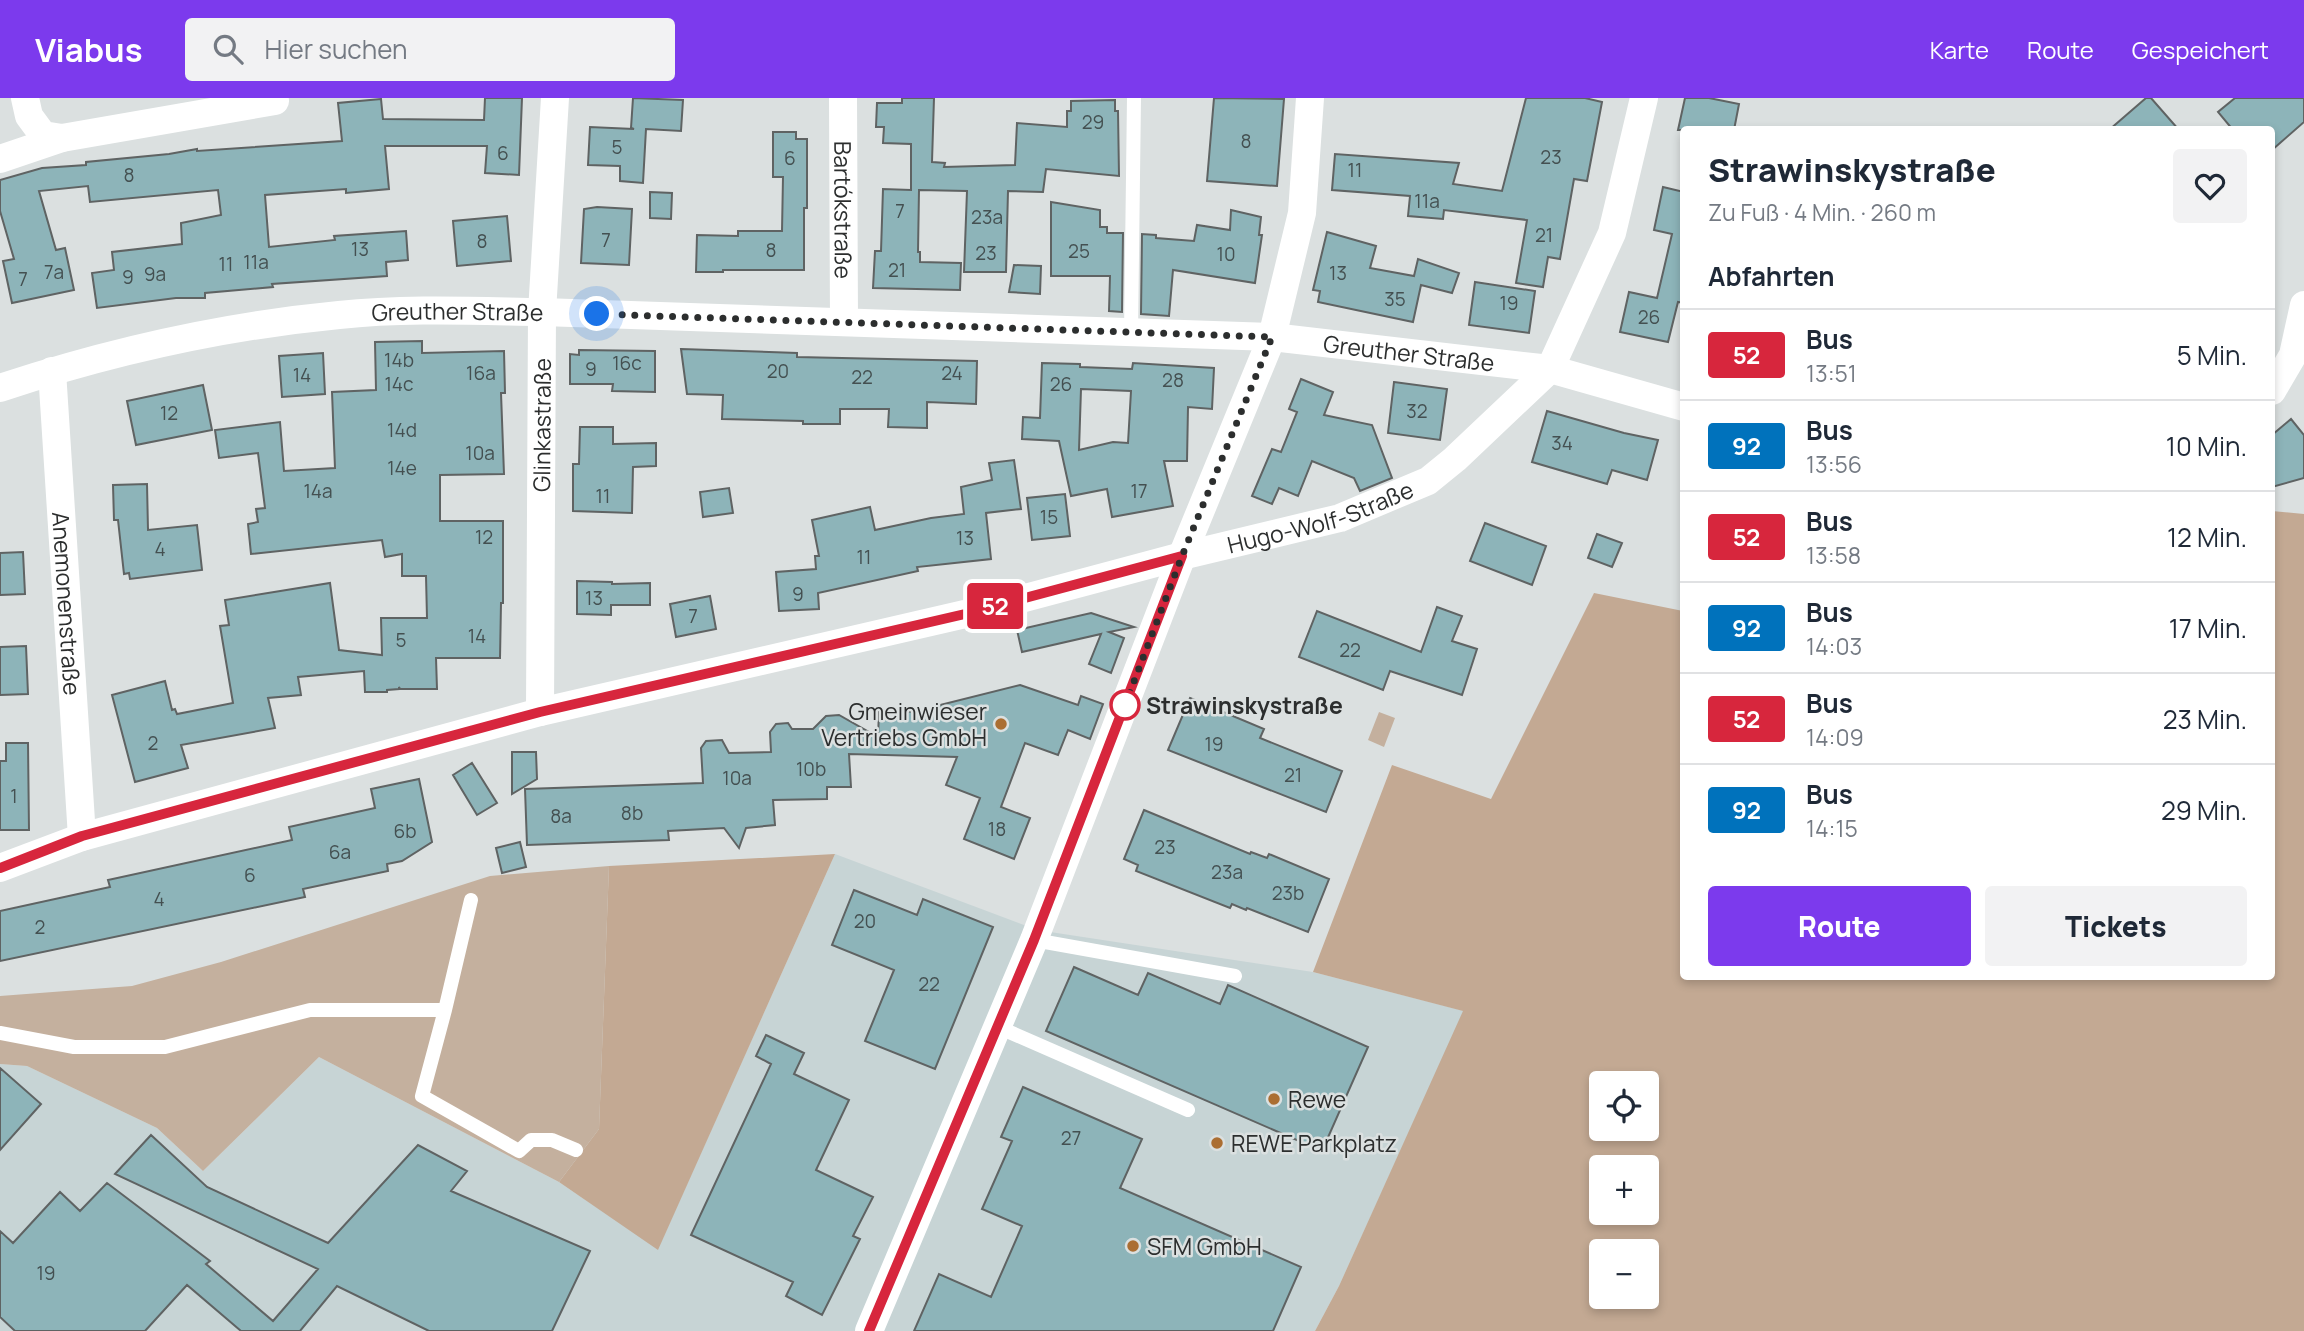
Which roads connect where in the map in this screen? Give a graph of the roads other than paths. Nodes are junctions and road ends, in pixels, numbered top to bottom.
1 (25, 98) edge
2 (555, 98) edge
3 (843, 98) edge
4 (1134, 98) edge
5 (1310, 98) edge
6 (1644, 98) edge
7 (275, 101) dead end
8 (62, 138) junction
9 (0, 159) edge
10 (2304, 305) edge
11 (541, 312) junction
12 (844, 322) junction
13 (1131, 334) junction
14 (1272, 337) junction
15 (1550, 369) junction
16 (52, 371) junction
17 (2275, 386) edge
18 (0, 388) edge
19 (1680, 406) edge
20 (1182, 556) junction
21 (540, 712) junction
22 (82, 836) junction
23 (0, 868) edge
24 (471, 900) dead end
25 (1034, 940) junction
26 (1235, 975) dead end
27 (445, 1010) junction
28 (998, 1027) junction
29 (0, 1033) edge
30 (1188, 1110) dead end
31 (576, 1150) dead end
32 (869, 1331) edge

1 - 8 street
2 - 11 street, Glinkastraße
3 - 12 street, Bartókstraße
4 - 13 lane
5 - 14 street
6 - 15 street, Hugo-Wolf-Straße
7 - 8 street
8 - 9 street
10 - 17 street
11 - 12 street, Greuther Straße
11 - 16 street, Greuther Straße
11 - 21 street, Glinkastraße
12 - 13 street, Greuther Straße
13 - 14 street, Greuther Straße
14 - 15 street, Greuther Straße
14 - 20 street
15 - 19 street, Greuther Straße
15 - 20 street, Hugo-Wolf-Straße
16 - 18 street, Greuther Straße
16 - 22 street, Anemonenstraße
20 - 21 street, Hugo-Wolf-Straße
20 - 25 street
21 - 22 street, Hugo-Wolf-Straße
22 - 23 street, Hugo-Wolf-Straße
24 - 27 lane
25 - 26 lane
25 - 28 street
27 - 29 lane
27 - 31 lane
28 - 30 lane
28 - 32 street

